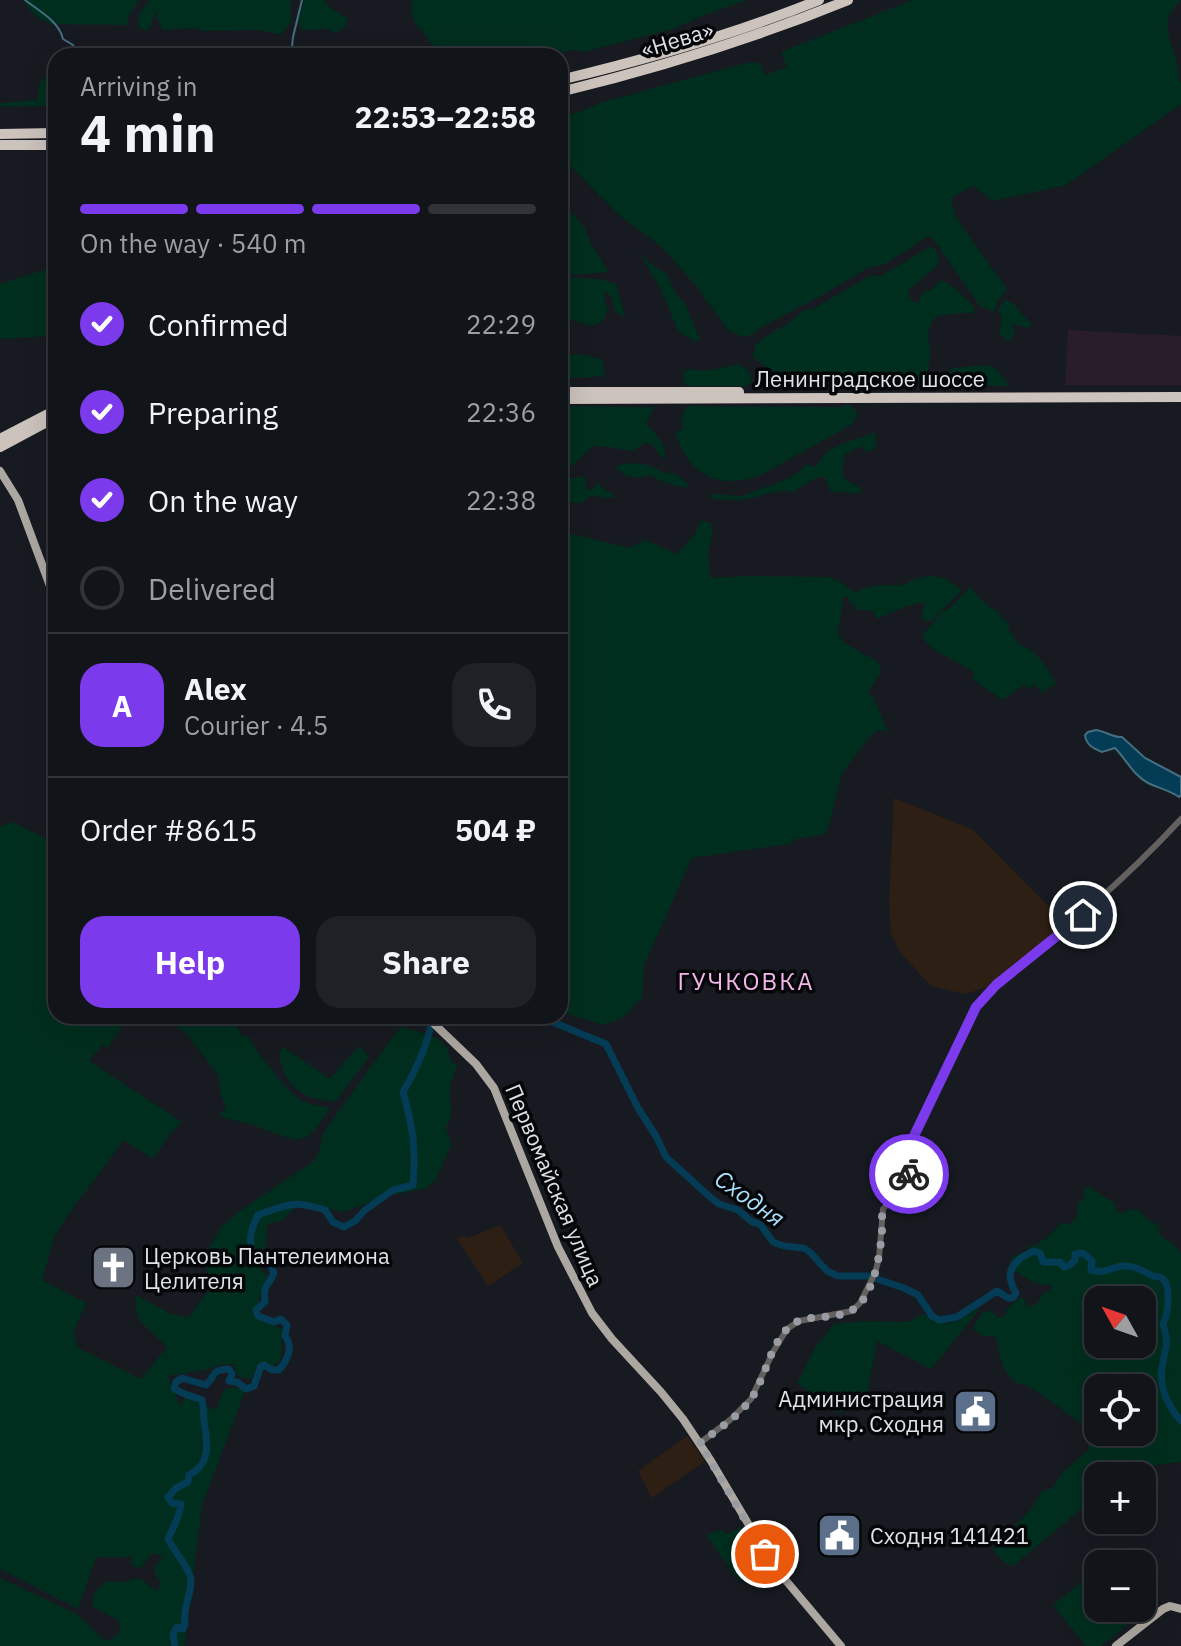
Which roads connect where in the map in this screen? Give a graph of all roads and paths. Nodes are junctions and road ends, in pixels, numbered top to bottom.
1 (819, 0) edge
2 (848, 0) edge
3 (568, 78) edge
4 (568, 90) edge
5 (48, 133) edge
6 (0, 134) edge
7 (0, 145) edge
8 (48, 145) edge
9 (1181, 391) edge
10 (568, 392) edge
11 (1181, 397) edge
12 (568, 399) edge
13 (48, 413) edge
14 (48, 421) edge
15 (3, 443) edge
16 (0, 455) edge
17 (1, 471) edge
18 (48, 581) edge
19 (1181, 819) edge
20 (435, 1024) edge
21 (700, 1443) junction
22 (1181, 1609) edge
23 (841, 1646) edge
24 (1116, 1646) edge

1 - 3 highway, «Нева»
2 - 4 highway, «Нева»
5 - 6 highway
7 - 8 highway
9 - 10 highway, Ленинградское шоссе
11 - 12 highway, Ленинградское шоссе
13 - 15 highway
14 - 15 highway
15 - 16 main road
17 - 18 main road
19 - 21 street
20 - 21 main road, Первомайская улица
21 - 23 main road, Первомайская улица
22 - 24 main road

